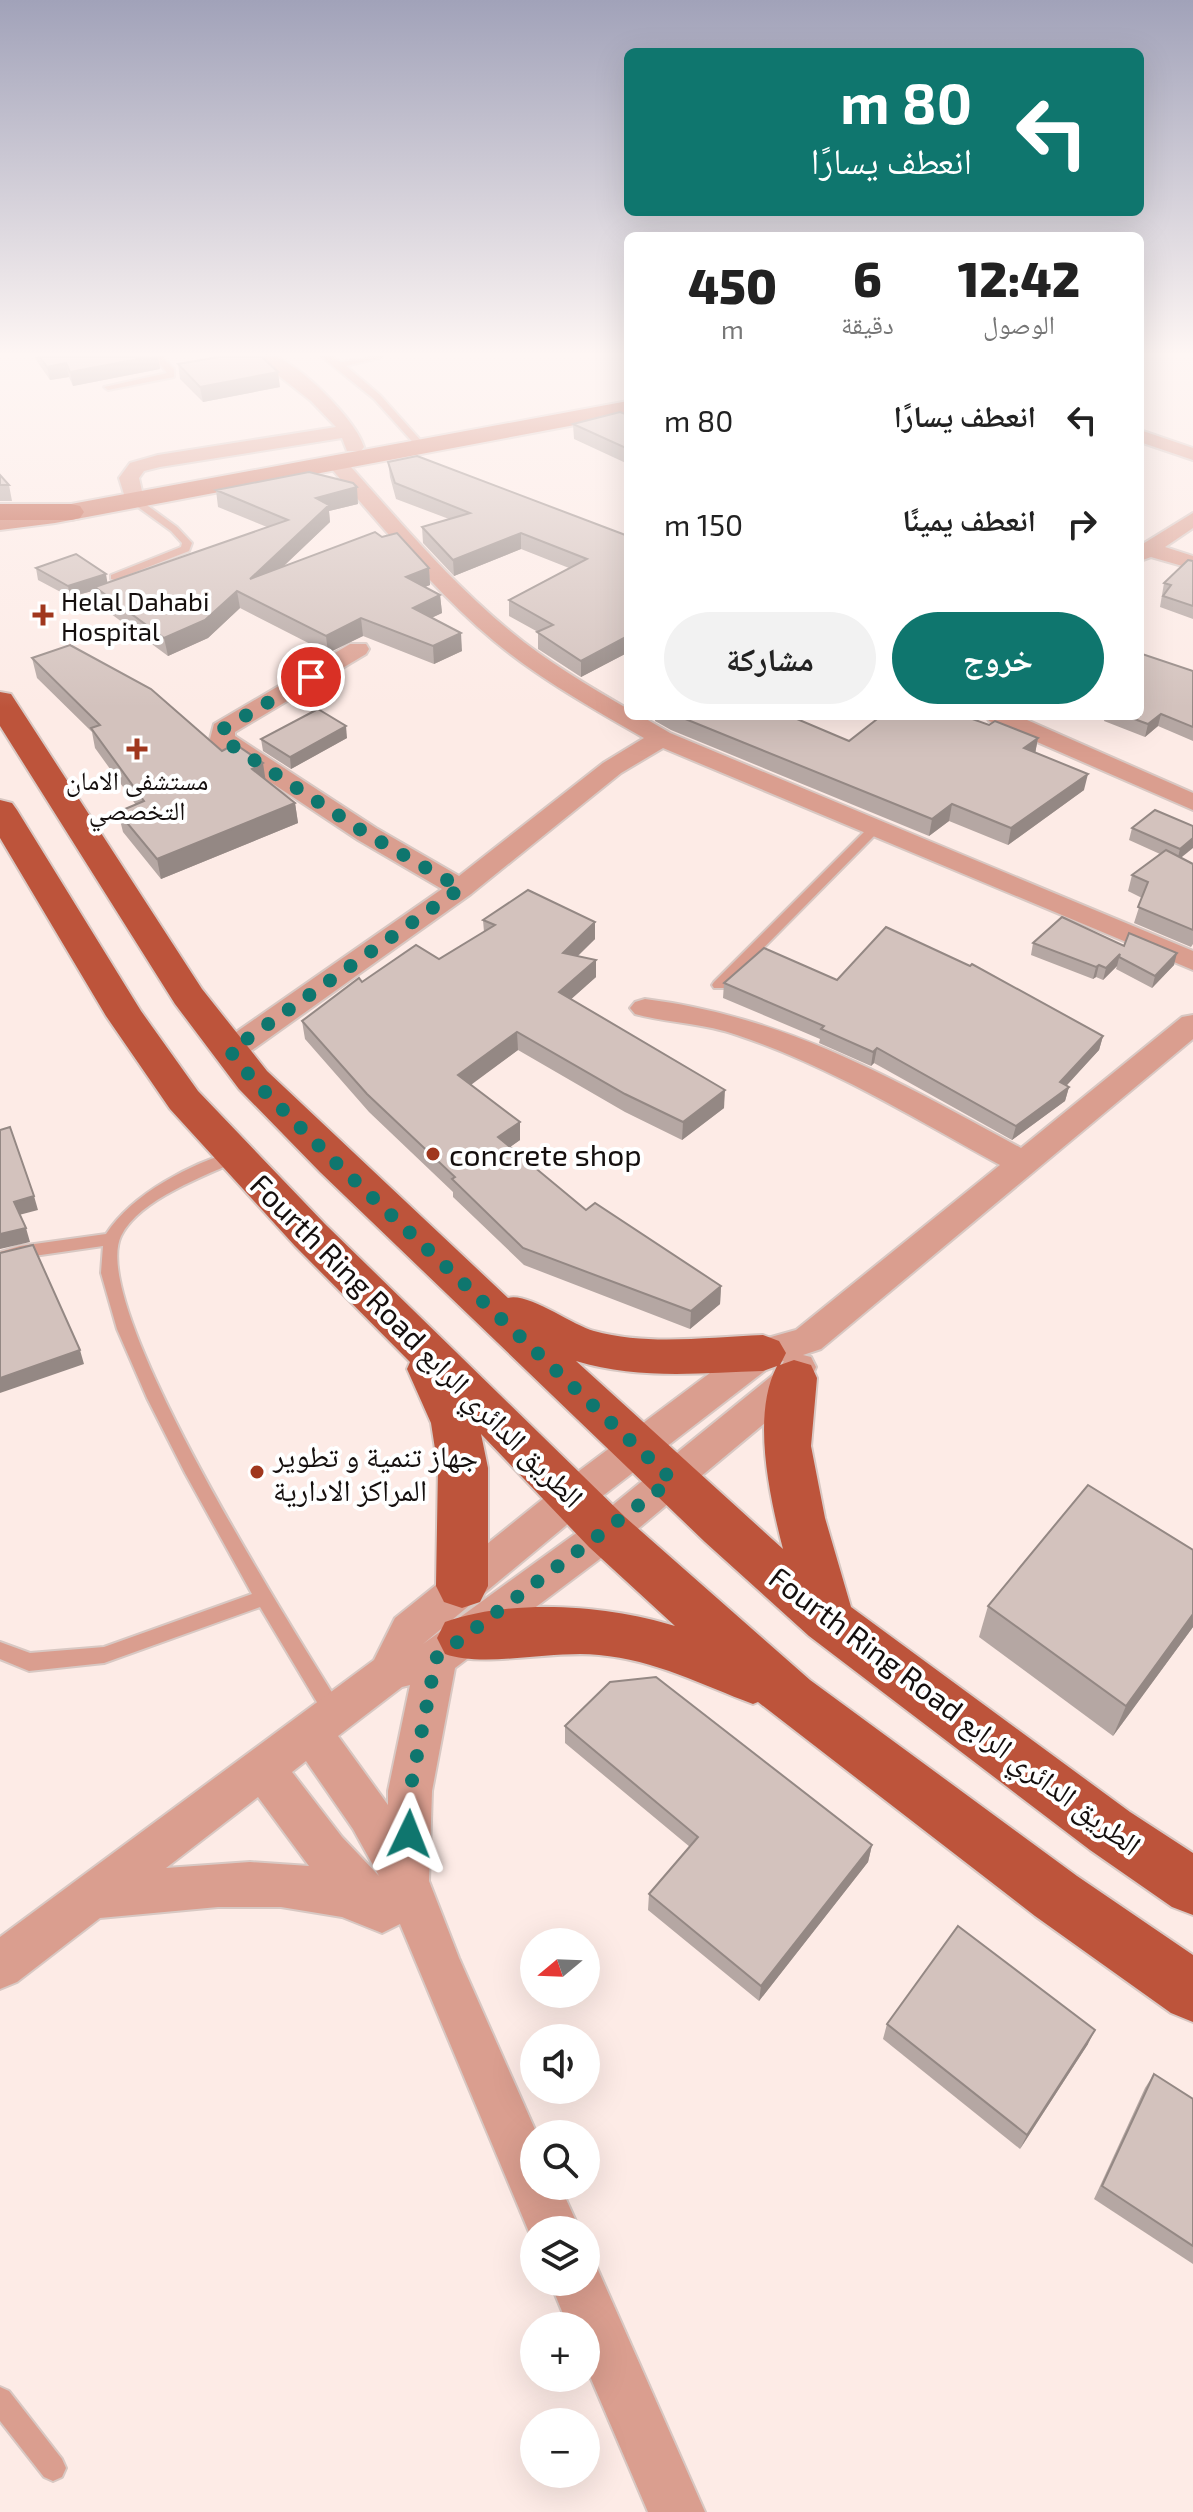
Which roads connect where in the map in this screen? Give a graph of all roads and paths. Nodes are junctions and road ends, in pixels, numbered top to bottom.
1 (132, 474) edge
2 (273, 474) edge
3 (356, 474) edge
4 (134, 500) junction
5 (0, 512) edge
6 (54, 515) junction
7 (1193, 519) edge
8 (0, 525) edge
9 (0, 538) edge
10 (1144, 552) edge
11 (1193, 563) edge
12 (115, 577) edge
13 (358, 649) dead end
14 (0, 701) edge
15 (624, 717) edge
16 (630, 720) edge
17 (1007, 720) edge
18 (661, 738) junction
19 (1193, 802) edge
20 (0, 810) edge
21 (874, 829) junction
22 (461, 888) junction
23 (1193, 961) edge
24 (719, 985) dead end
25 (645, 1008) dead end
26 (1193, 1024) edge
27 (230, 1051) junction
28 (237, 1155) junction
29 (1023, 1163) junction
30 (110, 1239) junction
31 (0, 1258) edge
32 (440, 1263) junction
33 (417, 1341) junction
34 (788, 1357) junction
35 (639, 1448) junction
36 (672, 1480) junction
37 (573, 1497) junction
38 (607, 1532) junction
39 (462, 1586) junction
40 (265, 1597) junction
41 (828, 1620) junction
42 (450, 1648) junction
43 (0, 1650) edge
44 (389, 1673) junction
45 (791, 1697) junction
46 (323, 1724) junction
47 (264, 1770) junction
48 (1193, 1887) edge
49 (395, 1896) junction
50 (91, 1897) junction
51 (0, 1966) edge
52 (1193, 1991) edge
53 (520, 2154) edge
54 (582, 2296) edge
55 (0, 2400) edge
56 (53, 2468) dead end
57 (677, 2512) edge

1 - 4 street
2 - 4 main road
3 - 15 street
4 - 6 main road
4 - 12 lane
5 - 6 main road
6 - 8 main road
6 - 9 main road
7 - 10 street
10 - 11 street
13 - 22 street
14 - 27 main road, Fourth Ring Road الطريق الدائري الرابع
16 - 18 street
17 - 19 street
18 - 21 street
18 - 22 street
20 - 28 main road, Fourth Ring Road الطريق الدائري الرابع
21 - 23 street
21 - 24 lane
22 - 27 street
25 - 29 street
26 - 29 street
27 - 32 main road, Fourth Ring Road الطريق الدائري الرابع
28 - 30 lane
28 - 33 main road, Fourth Ring Road الطريق الدائري الرابع
29 - 34 street
30 - 31 lane
30 - 40 lane
32 - 34 main road
32 - 35 main road, Fourth Ring Road الطريق الدائري الرابع
33 - 37 main road, Fourth Ring Road الطريق الدائري الرابع
33 - 39 main road
34 - 35 street
34 - 36 street
34 - 41 main road
35 - 36 main road, Fourth Ring Road الطريق الدائري الرابع
35 - 37 street
36 - 38 street
36 - 41 main road, Fourth Ring Road الطريق الدائري الرابع
37 - 38 main road, Fourth Ring Road الطريق الدائري الرابع
37 - 39 street
38 - 42 street
38 - 45 main road, Fourth Ring Road الطريق الدائري الرابع
39 - 44 street
40 - 43 lane
40 - 46 lane
41 - 48 main road, Fourth Ring Road الطريق الدائري الرابع
42 - 44 street
42 - 45 main road
42 - 49 street
44 - 46 street
45 - 52 main road, Fourth Ring Road الطريق الدائري الرابع
46 - 47 street
46 - 49 street
47 - 49 street
47 - 50 street
49 - 50 street
49 - 53 street
50 - 51 street
54 - 57 street
55 - 56 lane

